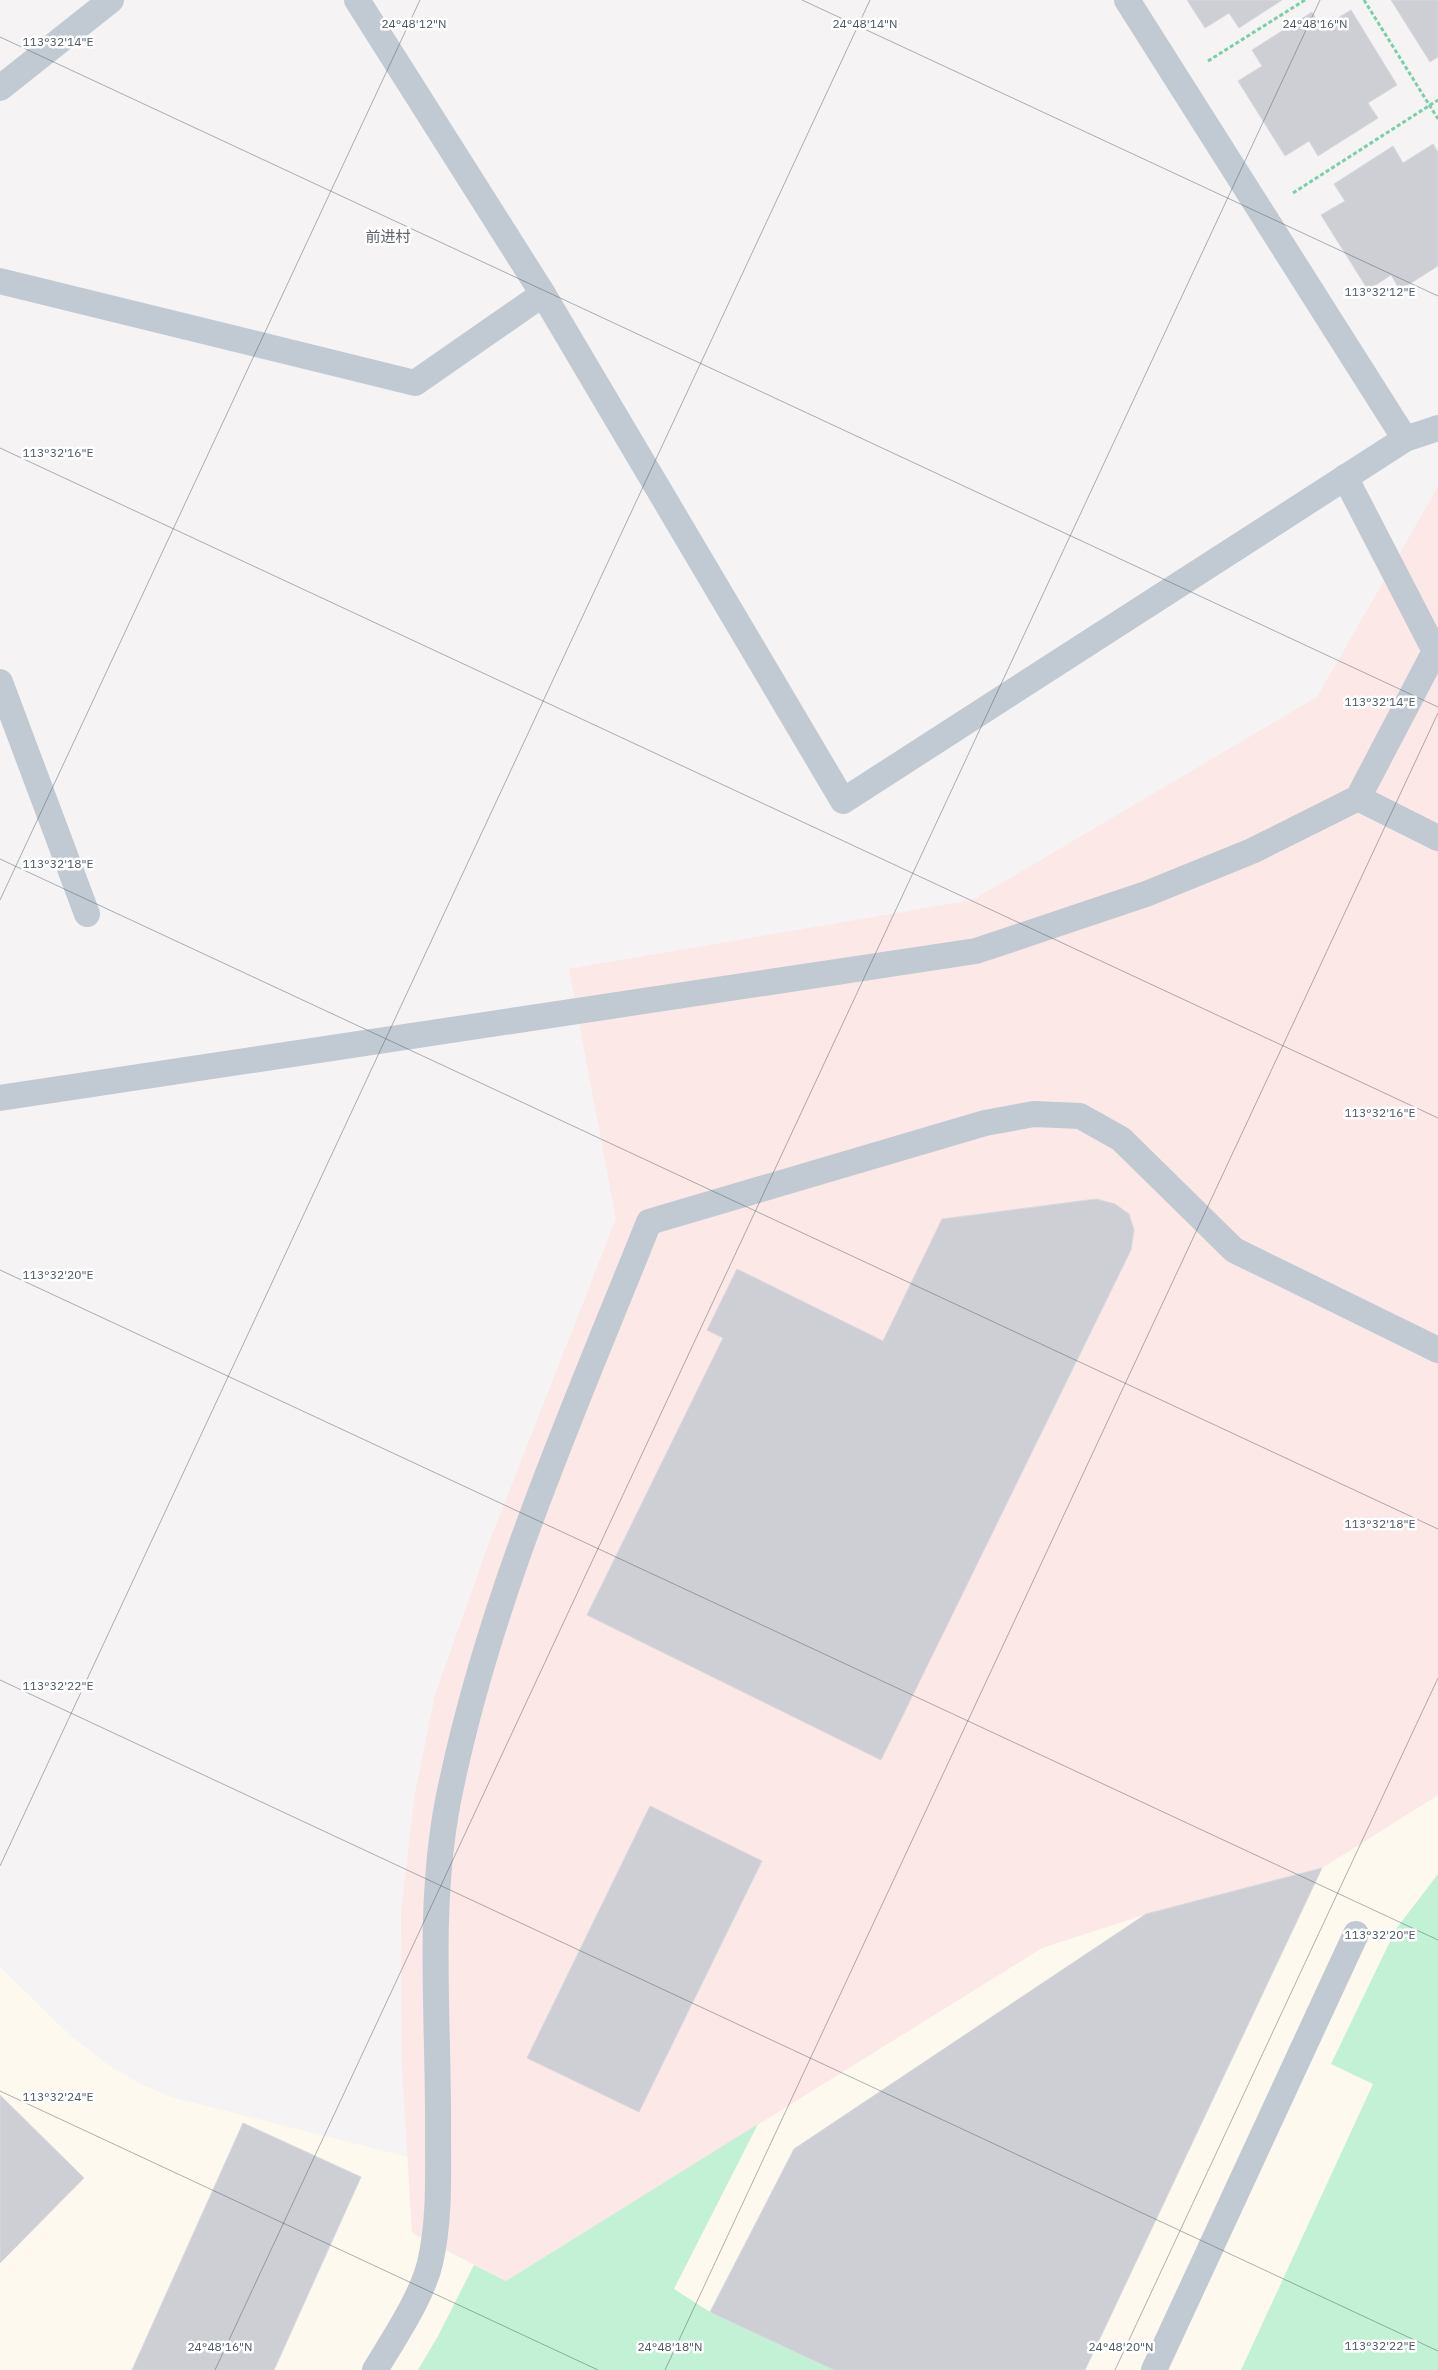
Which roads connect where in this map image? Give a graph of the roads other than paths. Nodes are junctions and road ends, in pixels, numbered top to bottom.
1 (111, 0) edge
2 (356, 0) edge
3 (1127, 0) edge
4 (0, 88) edge
5 (0, 281) edge
6 (543, 294) junction
7 (1438, 428) edge
8 (1405, 439) junction
9 (1345, 478) junction
10 (0, 682) edge
11 (1358, 798) junction
12 (1438, 838) edge
13 (87, 914) dead end
14 (0, 1098) edge
15 (1438, 1350) edge
16 (1356, 1934) dead end
17 (375, 2370) edge
18 (1154, 2370) edge

1 - 4 lane
2 - 6 lane
3 - 8 lane
5 - 6 lane
6 - 9 lane
7 - 8 lane
8 - 9 lane
9 - 11 lane
10 - 13 lane
11 - 12 lane
11 - 14 lane
15 - 17 lane
16 - 18 lane

